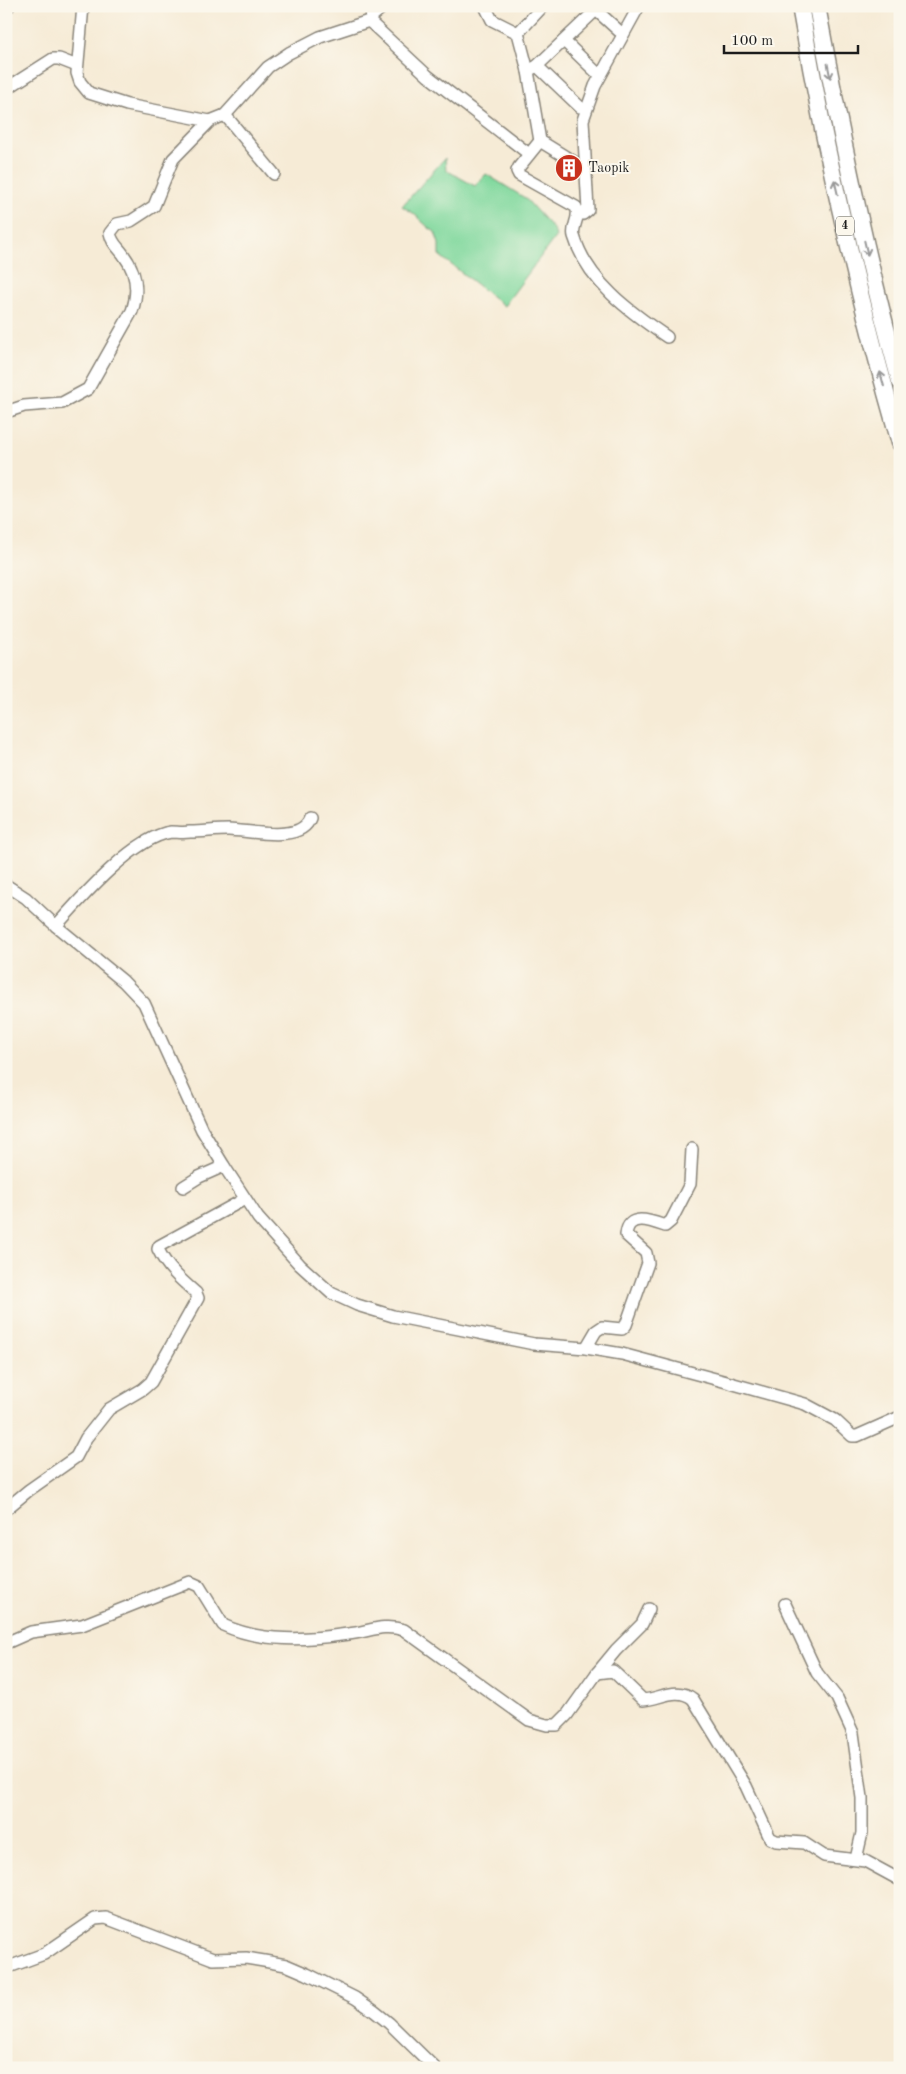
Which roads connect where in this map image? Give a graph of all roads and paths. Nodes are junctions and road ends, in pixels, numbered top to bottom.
1 (83, 6) edge
2 (384, 6) edge
3 (485, 6) edge
4 (544, 6) edge
5 (639, 6) edge
6 (800, 6) edge
7 (817, 6) edge
8 (595, 8) edge
9 (370, 21) junction
10 (619, 31) dead end
11 (518, 33) junction
12 (564, 41) junction
13 (77, 66) junction
14 (533, 68) junction
15 (595, 71) dead end
16 (6, 89) edge
17 (580, 107) dead end
18 (224, 115) junction
19 (210, 121) junction
20 (540, 141) junction
21 (529, 154) junction
22 (574, 162) dead end
23 (274, 174) dead end
24 (578, 212) junction
25 (667, 336) dead end
26 (900, 382) edge
27 (6, 412) edge
28 (900, 443) edge
29 (310, 818) dead end
30 (6, 885) edge
31 (56, 926) junction
32 (692, 1149) dead end
33 (224, 1166) junction
34 (183, 1187) dead end
35 (245, 1199) junction
36 (586, 1348) junction
37 (900, 1417) edge
38 (6, 1509) edge
39 (784, 1604) dead end
40 (649, 1609) dead end
41 (6, 1643) edge
42 (598, 1673) junction
43 (856, 1859) junction
44 (900, 1880) edge
45 (6, 1968) edge
46 (434, 2068) edge

1 - 13 street
2 - 9 street
3 - 11 street
4 - 11 street
5 - 24 street
28 -> 6 highway, 4
7 -> 26 highway, 4
8 - 10 street
8 - 12 street
9 - 18 street
9 - 21 street
11 - 14 street
12 - 14 street
12 - 15 street
13 - 16 street
13 - 19 street
14 - 17 street
14 - 20 street
18 - 19 street
18 - 23 street
19 - 27 street
20 - 21 street
20 - 22 street
21 - 24 street
24 - 25 street
29 - 31 street
30 - 31 street
31 - 33 street
32 - 36 street
33 - 34 street
33 - 35 street
35 - 36 street
35 - 38 street
36 - 37 street
39 - 43 street
40 - 42 street
41 - 42 street
42 - 43 street
43 - 44 street
45 - 46 street

